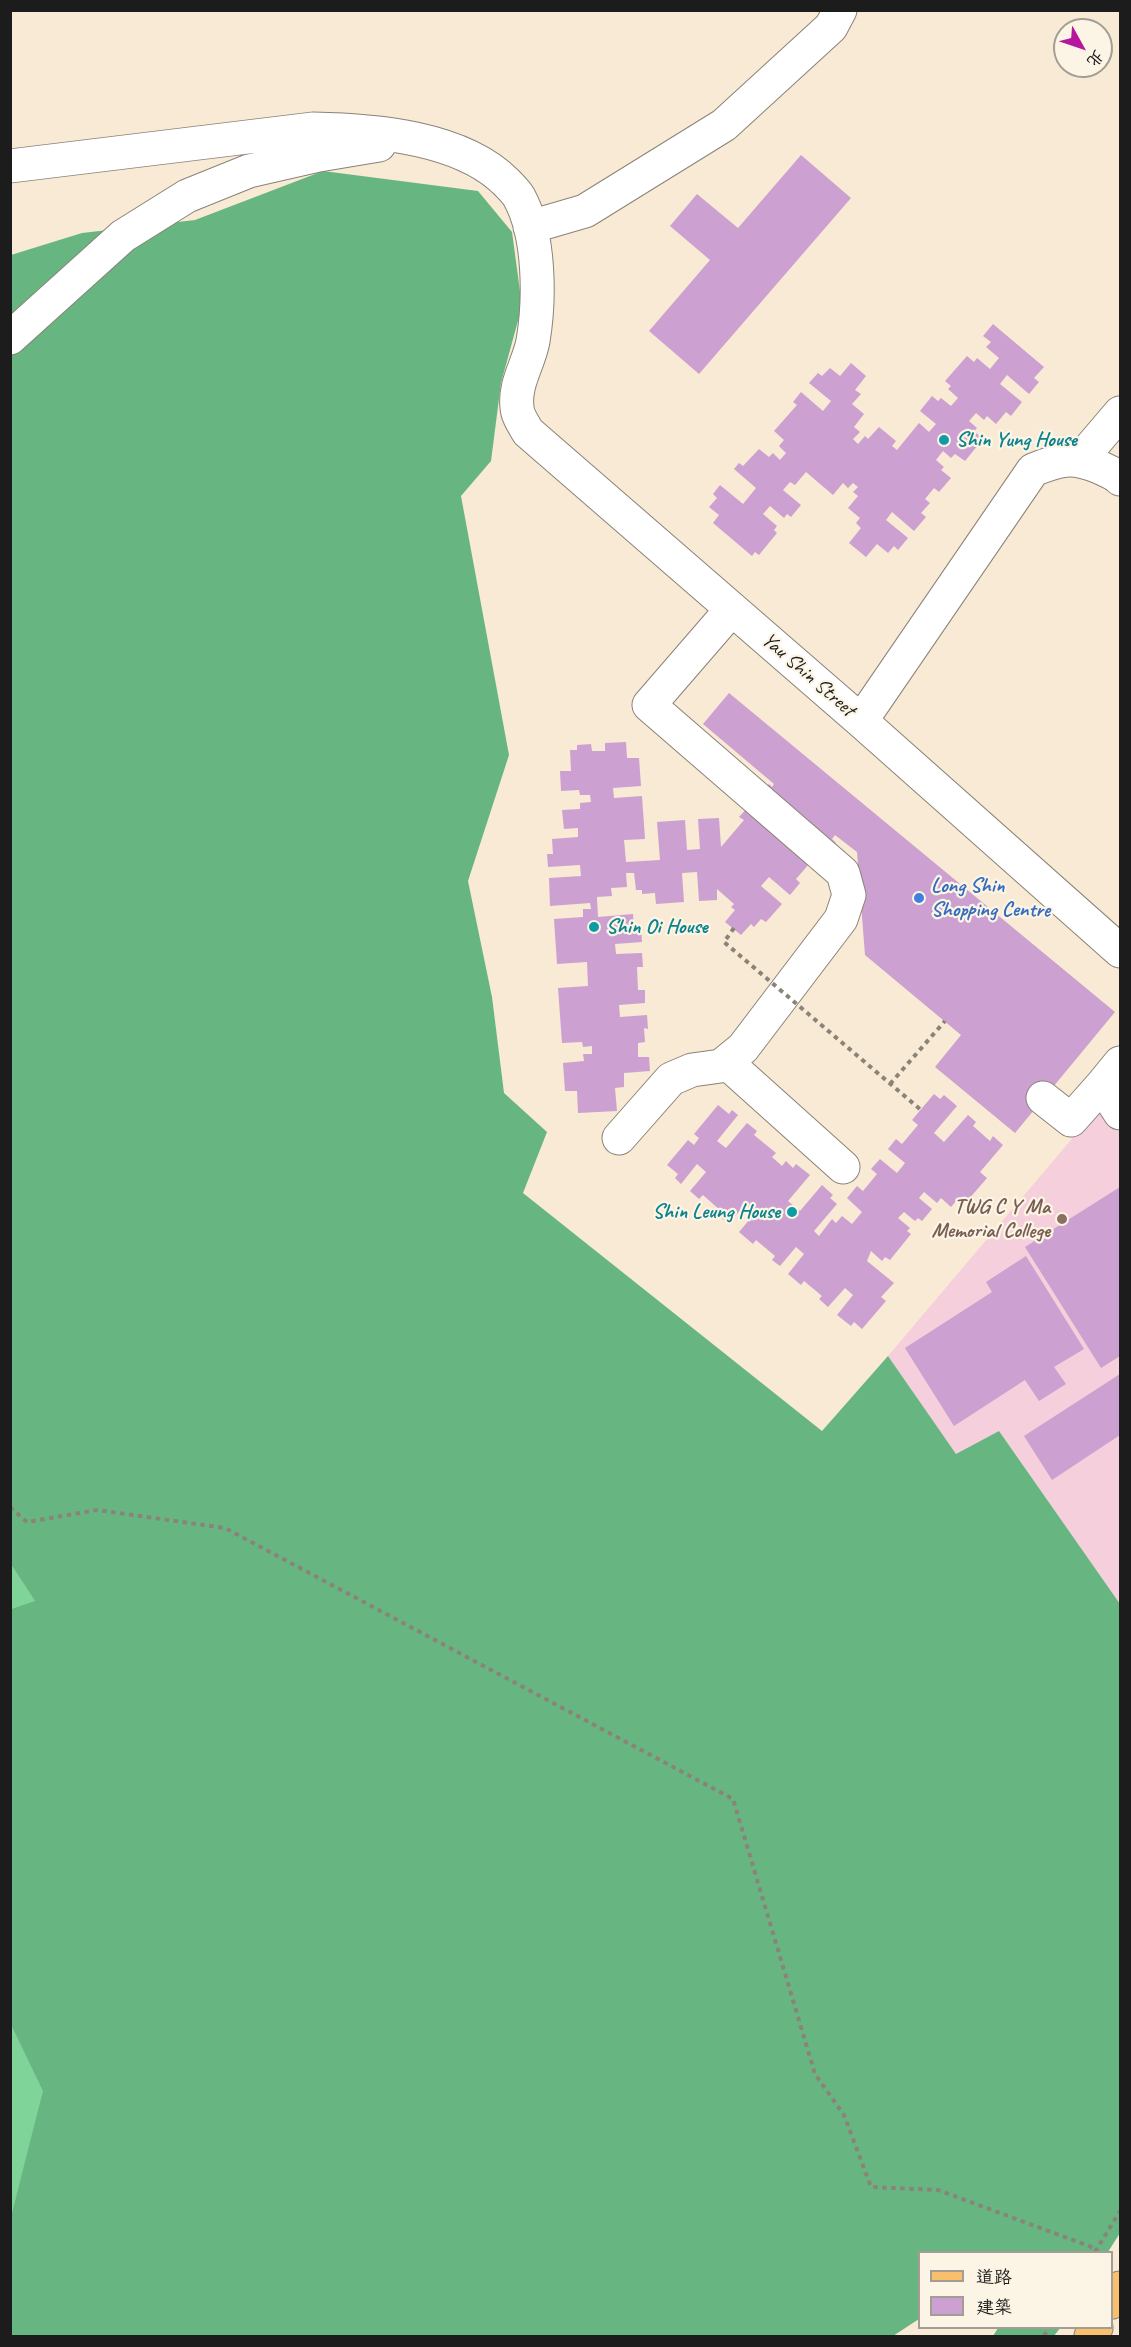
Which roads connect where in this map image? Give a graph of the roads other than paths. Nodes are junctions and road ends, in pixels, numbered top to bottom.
1 (840, 10) edge
2 (416, 139) junction
3 (10, 166) edge
4 (530, 227) junction
5 (10, 339) edge
6 (1120, 412) edge
7 (1080, 460) junction
8 (1120, 479) edge
9 (732, 609) junction
10 (861, 721) junction
11 (1120, 951) edge
12 (726, 1062) junction
13 (1111, 1074) edge
14 (1043, 1098) dead end
15 (1120, 1113) edge
16 (619, 1138) dead end
17 (843, 1167) dead end

1 - 4 street
2 - 3 street
2 - 4 street
2 - 5 street
4 - 9 street, Yau Shin Street
6 - 7 street
7 - 8 street
7 - 10 street
9 - 10 street, Yau Shin Street
9 - 12 street
10 - 11 street, Yau Shin Street
12 - 16 street
12 - 17 street
13 - 14 street
13 - 15 street

